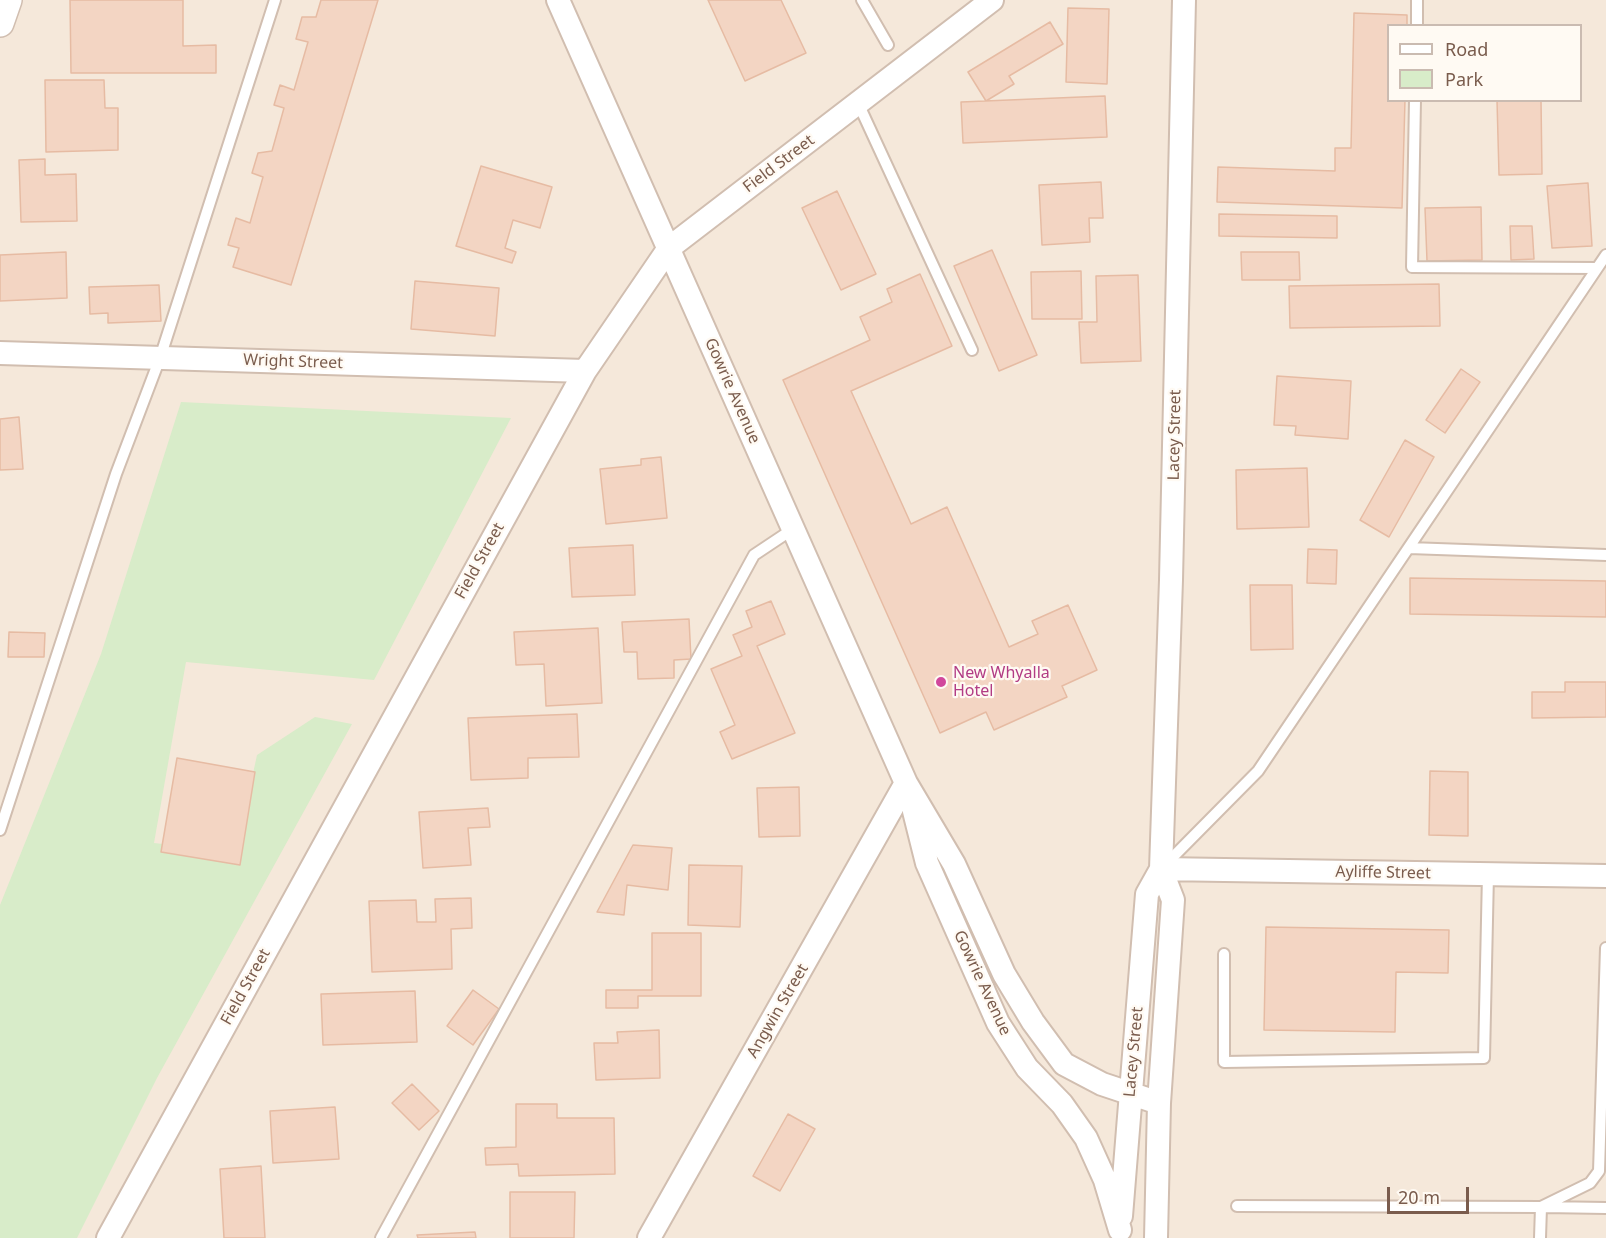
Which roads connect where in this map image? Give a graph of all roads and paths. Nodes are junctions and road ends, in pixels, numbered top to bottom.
1 (8, 0) edge
2 (275, 0) edge
3 (558, 0) edge
4 (862, 0) edge
5 (992, 0) edge
6 (1184, 0) edge
7 (1417, 0) edge
8 (0, 23) edge
9 (1417, 24) edge
10 (888, 45) dead end
11 (1415, 102) edge
12 (858, 103) junction
13 (669, 249) junction
14 (1606, 255) edge
15 (1597, 268) junction
16 (972, 350) dead end
17 (0, 352) edge
18 (160, 358) junction
19 (585, 371) junction
20 (793, 529) junction
21 (1408, 548) junction
22 (1606, 555) edge
23 (906, 783) junction
24 (0, 830) edge
25 (1161, 869) junction
26 (1488, 874) junction
27 (1606, 876) edge
28 (1606, 948) edge
29 (1224, 954) dead end
30 (1130, 1093) junction
31 (1159, 1103) junction
32 (1237, 1206) dead end
33 (1541, 1207) junction
34 (1606, 1208) edge
35 (1120, 1234) edge
36 (108, 1238) edge
37 (381, 1238) edge
38 (649, 1238) edge
39 (1156, 1238) edge
40 (1540, 1238) edge

1 - 8 street
2 - 18 lane
3 - 13 street, Gowrie Avenue
4 - 10 lane
5 - 12 street, Field Street
6 - 25 street, Lacey Street
7 - 9 lane
11 - 15 lane
12 - 13 street, Field Street
12 - 16 lane
13 - 19 street, Field Street
13 - 20 street, Gowrie Avenue
14 - 15 lane
15 - 21 lane
17 - 18 street, Wright Street
18 - 19 street, Wright Street
18 - 24 lane
19 - 36 street, Field Street
20 - 23 street, Gowrie Avenue
20 - 37 lane
21 - 22 lane
21 - 25 lane
23 - 30 street, Gowrie Avenue
23 - 35 street, Gowrie Avenue
23 - 38 street, Angwin Street
25 - 26 street, Ayliffe Street
25 - 30 street, Lacey Street
25 - 31 street, Lacey Street
26 - 27 street, Ayliffe Street
26 - 29 lane
28 - 33 lane
30 - 31 street, Gowrie Avenue
30 - 35 street, Lacey Street
31 - 39 street, Lacey Street
32 - 33 lane
33 - 34 lane
33 - 40 lane

